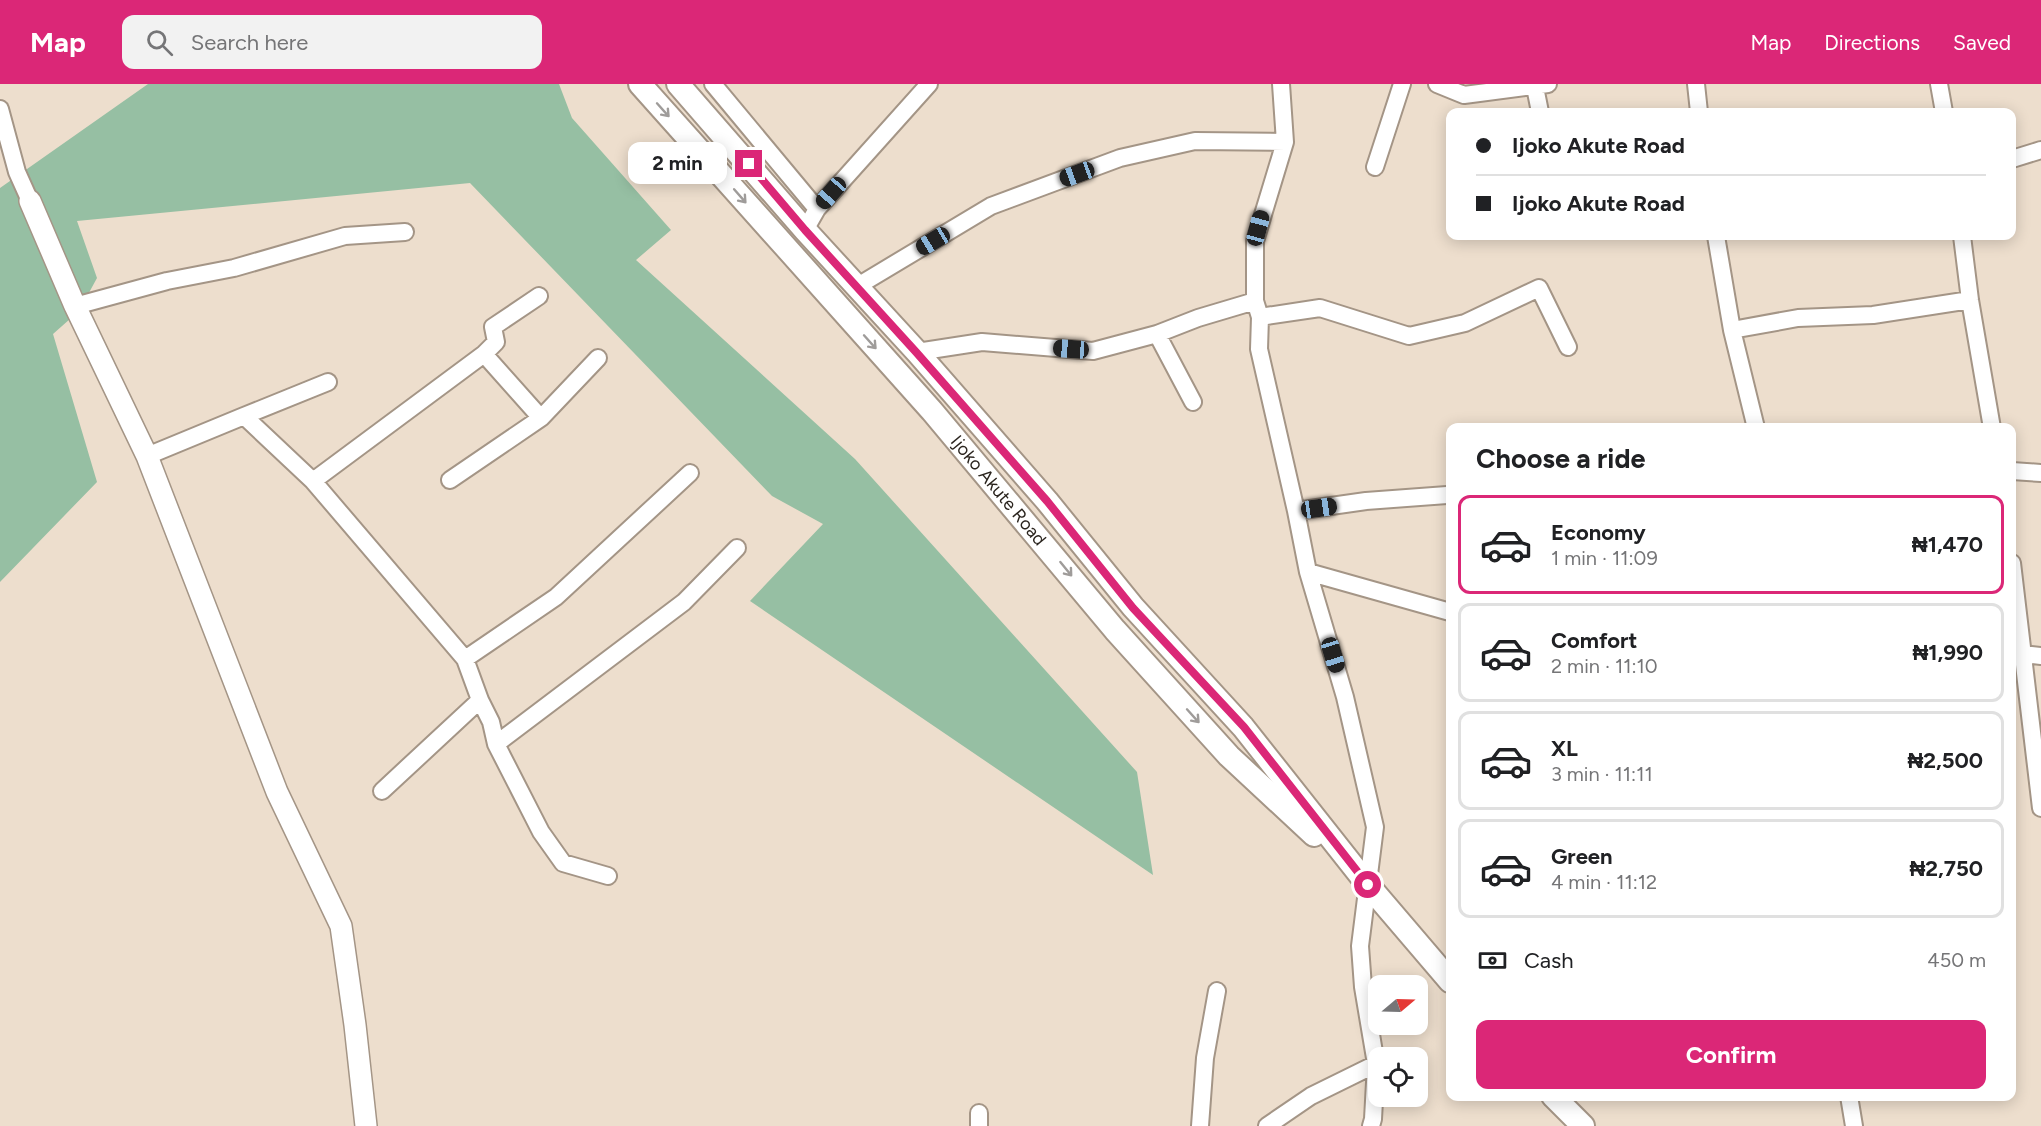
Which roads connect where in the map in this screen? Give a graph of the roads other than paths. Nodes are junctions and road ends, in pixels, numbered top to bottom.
1 (640, 84) edge
2 (678, 84) edge
3 (713, 84) edge
4 (928, 84) edge
5 (1281, 84) edge
6 (1402, 84) edge
7 (1437, 84) edge
8 (1696, 84) edge
9 (1939, 84) edge
10 (1542, 85) edge
11 (1540, 108) edge
12 (1699, 108) edge
13 (1943, 108) edge
14 (0, 109) edge
15 (1286, 142) junction
16 (2041, 150) edge
17 (2016, 158) edge
18 (1375, 167) dead end
19 (30, 201) joint
20 (817, 209) junction
21 (805, 230) junction
22 (405, 232) dead end
23 (1717, 240) edge
24 (1962, 240) edge
25 (856, 287) junction
26 (538, 296) dead end
27 (1970, 300) junction
28 (75, 306) junction
29 (1257, 309) junction
30 (1732, 330) junction
31 (1157, 334) junction
32 (1568, 347) dead end
33 (916, 352) junction
34 (484, 354) junction
35 (598, 358) dead end
36 (328, 382) dead end
37 (1193, 402) dead end
38 (244, 416) junction
39 (541, 418) junction
40 (1755, 423) edge
41 (1991, 423) edge
42 (147, 456) junction
43 (2016, 471) edge
44 (690, 473) dead end
45 (2041, 473) edge
46 (450, 480) dead end
47 (313, 481) junction
48 (1446, 495) edge
49 (1296, 511) junction
50 (737, 548) dead end
51 (1308, 572) junction
52 (2016, 596) edge
53 (1446, 611) edge
54 (2023, 654) junction
55 (2041, 656) edge
56 (465, 659) junction
57 (480, 700) junction
58 (496, 744) junction
59 (382, 791) dead end
60 (2041, 806) edge
61 (608, 876) dead end
62 (1368, 885) junction
63 (1446, 976) edge
64 (1217, 991) dead end
65 (1373, 1047) edge
66 (1368, 1069) edge
67 (1558, 1101) edge
68 (1850, 1101) edge
69 (1376, 1107) edge
70 (1376, 1124) edge
71 (366, 1126) edge
72 (1200, 1126) edge
73 (1267, 1126) edge
74 (1583, 1126) edge
75 (1854, 1126) edge

1 -> 62 main road, Ijoko Akute Road
2 - 21 main road, Ijoko Akute Road
3 - 20 street
4 - 20 street
5 - 15 street
6 - 18 street
7 - 10 street
8 - 12 street
9 - 13 street
10 - 11 street
14 - 19 street
15 - 25 street
15 - 29 street
16 - 17 street
19 - 28 street
20 - 21 street
21 - 25 main road, Ijoko Akute Road
22 - 28 street
23 - 30 street
24 - 27 street
25 - 33 main road, Ijoko Akute Road
26 - 34 street
27 - 30 street
27 - 41 street
28 - 42 street
29 - 31 street
29 - 32 street
29 - 49 street
30 - 40 street
31 - 33 street
31 - 37 street
33 - 62 main road, Ijoko Akute Road
34 - 39 street
34 - 47 street
35 - 39 street
36 - 38 street
38 - 42 street
38 - 47 street
39 - 46 street
42 - 71 street
43 - 45 street
44 - 56 street
47 - 56 street
48 - 49 street
49 - 51 street
50 - 58 street
51 - 53 street
51 - 62 street
52 - 54 street
54 - 55 street
54 - 60 street
56 - 57 street
57 - 58 street
57 - 59 street
58 - 61 street
62 - 63 main road, Ijoko Akute Road
62 - 65 street
64 - 72 street
66 - 73 street
67 - 74 main road
68 - 75 street
69 - 70 street

